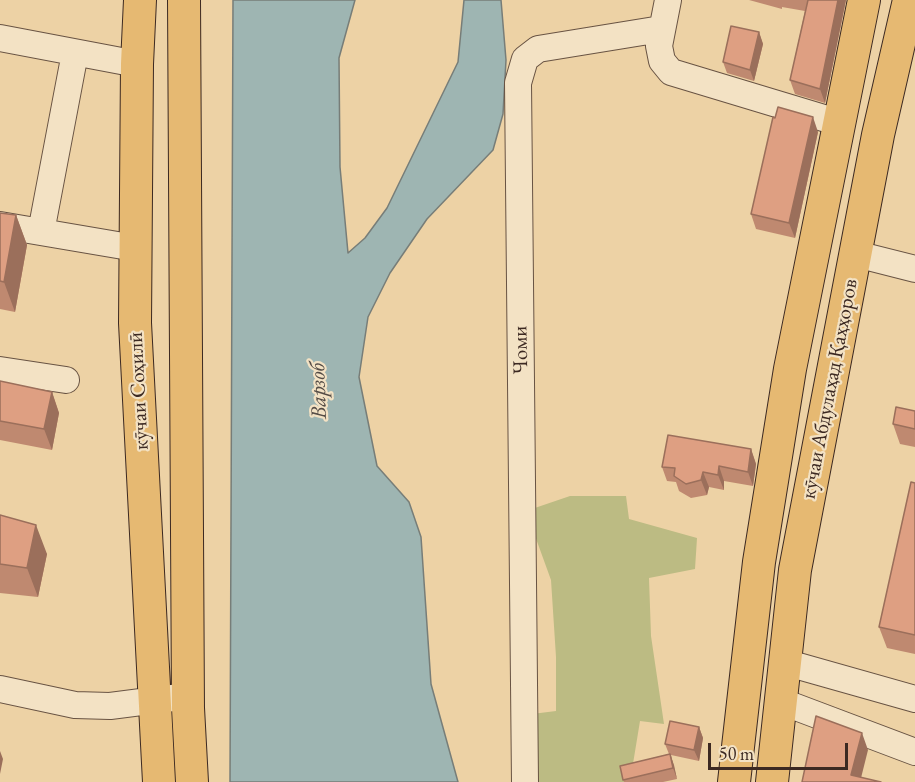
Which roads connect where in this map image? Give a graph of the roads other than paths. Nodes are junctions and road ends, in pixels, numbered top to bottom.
1 (140, 0) edge
2 (184, 0) edge
3 (668, 0) edge
4 (864, 0) edge
5 (909, 19) edge
6 (661, 29) junction
7 (0, 38) edge
8 (75, 53) junction
9 (137, 64) junction
10 (840, 123) junction
11 (0, 225) edge
12 (41, 232) junction
13 (135, 248) junction
14 (856, 254) junction
15 (915, 270) edge
16 (186, 320) junction
17 (135, 322) junction
18 (0, 370) edge
19 (66, 380) dead end
20 (784, 662) junction
21 (0, 689) edge
22 (189, 696) junction
23 (915, 699) edge
24 (154, 701) junction
25 (780, 701) junction
26 (915, 752) edge
27 (159, 782) edge
28 (192, 782) edge
29 (525, 782) edge
30 (734, 782) edge
31 (772, 782) edge

1 - 9 main road, кӯчаи Соҳилӣ
2 - 16 main road
3 - 6 street
4 - 10 main road, кӯчаи Абдулаҳад Қаҳҳоров
5 - 14 main road, кӯчаи Абдулаҳад Қаҳҳоров
6 - 10 street
6 - 29 street, Чоми
7 - 8 street
8 - 9 street
8 - 12 street
9 - 13 main road, кӯчаи Соҳилӣ
10 - 30 main road, кӯчаи Абдулаҳад Қаҳҳоров
11 - 12 street
12 - 13 street
13 - 17 main road, кӯчаи Соҳилӣ
14 - 15 street
14 - 20 main road, кӯчаи Абдулаҳад Қаҳҳоров
16 - 17 main road
16 - 22 main road
17 - 24 main road, кӯчаи Соҳилӣ
18 - 19 street
20 - 23 street
20 - 25 main road, кӯчаи Абдулаҳад Қаҳҳоров
21 - 24 street
22 - 24 street
22 - 28 main road
24 - 27 main road, кӯчаи Соҳилӣ
25 - 26 street
25 - 31 main road, кӯчаи Абдулаҳад Қаҳҳоров

